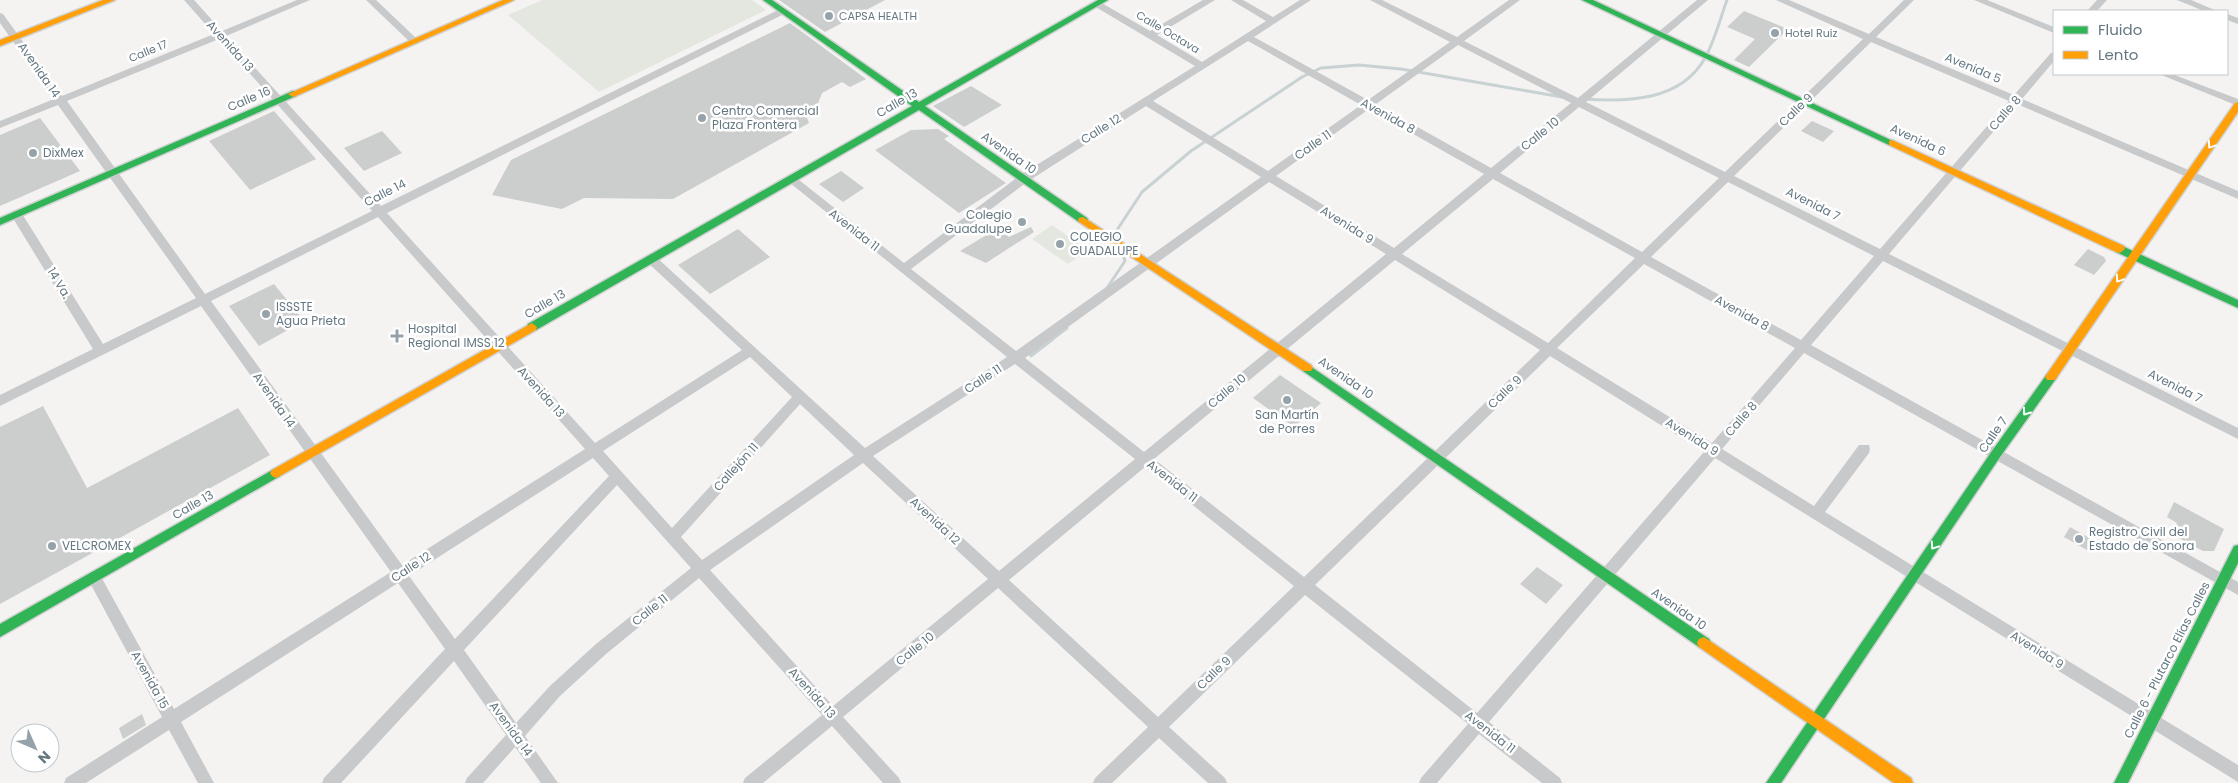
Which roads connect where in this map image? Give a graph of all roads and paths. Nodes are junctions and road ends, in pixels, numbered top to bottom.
1 (111, 0) edge
2 (189, 0) edge
3 (305, 0) edge
4 (371, 0) edge
5 (510, 0) edge
6 (767, 0) edge
7 (1210, 0) edge
8 (1236, 0) edge
9 (1306, 0) edge
10 (1375, 0) edge
11 (1515, 0) edge
12 (1586, 0) edge
13 (1703, 0) edge
14 (1782, 0) edge
15 (1909, 0) edge
16 (1979, 0) edge
17 (2102, 0) edge
18 (2182, 0) edge
19 (1100, 2) edge
20 (2093, 10) edge
21 (2209, 10) edge
22 (783, 11) junction
23 (0, 16) edge
24 (1273, 21) junction
25 (2053, 30) edge
26 (220, 35) junction
27 (1150, 35) junction
28 (1661, 36) junction
29 (15, 37) junction
30 (1247, 38) junction
31 (1870, 38) junction
32 (0, 42) edge
33 (415, 42) junction
34 (1459, 42) junction
35 (2053, 57) edge
36 (1202, 66) junction
37 (2166, 75) edge
38 (60, 100) junction
39 (2016, 100) junction
40 (280, 101) junction
41 (1146, 101) junction
42 (1579, 102) junction
43 (1803, 102) junction
44 (2238, 104) edge
45 (1369, 105) junction
46 (918, 106) junction
47 (0, 125) edge
48 (1954, 172) junction
49 (111, 173) junction
50 (1492, 174) junction
51 (2191, 175) junction
52 (1268, 176) junction
53 (1727, 176) junction
54 (790, 179) junction
55 (1023, 179) junction
56 (2238, 195) edge
57 (379, 211) junction
58 (17, 215) junction
59 (0, 222) edge
60 (1394, 254) junction
61 (1883, 254) junction
62 (2135, 256) junction
63 (1643, 258) junction
64 (651, 259) junction
65 (1148, 264) junction
66 (903, 269) junction
67 (203, 301) junction
68 (2238, 304) edge
69 (499, 346) junction
70 (1803, 347) junction
71 (1279, 349) junction
72 (1549, 349) junction
73 (2071, 350) junction
74 (101, 351) junction
75 (750, 351) junction
76 (1015, 358) junction
77 (800, 396) junction
78 (0, 401) edge
79 (2238, 434) edge
80 (1864, 449) dead end
81 (1714, 450) junction
82 (594, 451) junction
83 (311, 453) junction
84 (1996, 454) junction
85 (864, 455) junction
86 (1436, 458) junction
87 (1145, 460) junction
88 (617, 476) junction
89 (1816, 514) junction
90 (672, 538) junction
91 (2238, 550) edge
92 (700, 569) junction
93 (399, 574) junction
94 (1914, 574) junction
95 (1606, 576) junction
96 (94, 577) junction
97 (999, 580) junction
98 (2223, 580) junction
99 (1304, 586) junction
100 (2238, 589) edge
101 (0, 631) edge
102 (453, 649) junction
103 (833, 716) junction
104 (171, 720) junction
105 (1815, 720) junction
106 (2152, 721) junction
107 (1478, 723) junction
108 (1158, 727) junction
109 (515, 735) junction
110 (2238, 774) edge
111 (72, 783) edge
112 (206, 783) edge
113 (330, 783) edge
114 (473, 783) edge
115 (550, 783) edge
116 (752, 783) edge
117 (893, 783) edge
118 (1101, 783) edge
119 (1219, 783) edge
120 (1427, 783) edge
121 (1554, 783) edge
122 (1773, 783) edge
123 (1906, 783) edge
124 (2120, 783) edge

1 - 29 street
2 - 26 street, Avenida 13
3 - 26 street, Calle 17
4 - 33 street
5 - 33 street, Calle 16
6 - 22 street, Avenida 10
7 - 27 street
8 - 24 street
9 - 24 street, Calle 12
10 - 34 street, Avenida 7
11 - 34 street, Calle 11
12 - 28 street, Avenida 6
13 - 28 street, Calle 10
14 - 31 street, Avenida 5
15 - 31 street, Calle 9
16 - 25 street
17 - 20 street
18 - 21 street
19 - 27 street, Calle Octava
19 - 46 street, Calle 13
22 - 46 street, Avenida 10
22 - 57 street, Calle 14
23 - 29 street, Avenida 14
24 - 30 street, Calle 12
26 - 38 street, Calle 17
26 - 40 street, Avenida 13
27 - 36 street, Calle Octava
28 - 42 street, Calle 10
28 - 43 street, Avenida 6
29 - 32 street
29 - 38 street, Avenida 14
30 - 36 street, Calle 12
30 - 45 street, Avenida 8
31 - 39 street, Avenida 5
31 - 43 street, Calle 9
33 - 40 street, Calle 16
34 - 42 street, Avenida 7
34 - 45 street, Calle 11
35 - 39 street, Calle 8
36 - 41 street, Calle 12
37 - 44 street
38 - 47 street, Calle 17
38 - 49 street, Avenida 14
39 - 48 street, Calle 8
39 - 51 street, Avenida 5
40 - 49 street, Calle 16
40 - 57 street, Avenida 13
41 - 52 street, Avenida 9
41 - 55 street, Calle 12
42 - 50 street, Calle 10
42 - 53 street, Avenida 7
43 - 48 street, Avenida 6
43 - 53 street, Calle 9
44 -> 51 street, Calle 7
45 - 50 street, Avenida 8
45 - 52 street, Calle 11
46 - 54 street, Calle 13
46 - 55 street, Avenida 10
48 - 61 street, Calle 8
48 - 62 street, Avenida 6
49 - 58 street, Calle 16
49 - 67 street, Avenida 14
50 - 60 street, Calle 10
50 - 63 street, Avenida 8
51 - 56 street, Avenida 5
51 - 62 street, Calle 7
52 - 60 street, Avenida 9
52 - 65 street, Calle 11
53 - 61 street, Avenida 7
53 - 63 street, Calle 9
54 - 64 street, Calle 13
54 - 66 street, Avenida 11
55 - 65 street, Avenida 10
55 - 66 street, Calle 12
57 - 67 street, Calle 14
57 - 69 street, Avenida 13
58 - 59 street, Calle 16
58 - 74 street, 14 Va.
60 - 71 street, Calle 10
60 - 72 street, Avenida 9
61 - 70 street, Calle 8
61 - 73 street, Avenida 7
62 - 68 street, Avenida 6
62 -> 73 street, Calle 7
63 - 70 street, Avenida 8
63 - 72 street, Calle 9
64 - 69 street, Calle 13
64 - 75 street, Avenida 12
65 - 71 street, Avenida 10
65 - 76 street, Calle 11
66 - 76 street, Avenida 11
67 - 74 street, Calle 14
67 - 83 street, Avenida 14
69 - 82 street, Avenida 13
69 - 83 street, Calle 13
70 - 81 street, Calle 8
70 - 84 street, Avenida 8
71 - 86 street, Avenida 10
71 - 87 street, Calle 10
72 - 81 street, Avenida 9
72 - 86 street, Calle 9
73 - 79 street, Avenida 7
73 -> 84 street, Calle 7
74 - 78 street, Calle 14
75 - 77 street, Avenida 12
75 - 82 street, Calle 12
76 - 85 street, Calle 11
76 - 87 street, Avenida 11
77 - 85 street, Avenida 12
77 - 90 street, Callejón 11
80 - 89 street
81 - 89 street, Avenida 9
81 - 95 street, Calle 8
82 - 88 street, Avenida 13
82 - 93 street, Calle 12
83 - 93 street, Avenida 14
83 - 96 street, Calle 13
84 -> 94 street, Calle 7
84 - 98 street, Avenida 8
85 - 92 street, Calle 11
85 - 97 street, Avenida 12
86 - 95 street, Avenida 10
86 - 99 street, Calle 9
87 - 97 street, Calle 10
87 - 99 street, Avenida 11
88 - 90 street, Avenida 13
88 - 102 street
89 - 94 street, Avenida 9
90 - 92 street, Avenida 13
91 - 98 street, Calle 6 - Plutarco Elías Calles
92 - 103 street, Avenida 13
92 - 109 street, Calle 11
93 - 102 street, Avenida 14
93 - 104 street, Calle 12
94 - 105 street, Calle 7
94 - 106 street, Avenida 9
95 - 105 street, Avenida 10
95 - 107 street, Calle 8
96 - 101 street, Calle 13
96 - 104 street, Avenida 15
97 - 103 street, Calle 10
97 - 108 street, Avenida 12
98 - 100 street, Avenida 8
98 - 106 street, Calle 6 - Plutarco Elías Calles
99 - 107 street, Avenida 11
99 - 108 street, Calle 9
102 - 109 street, Avenida 14
102 - 113 street
103 - 116 street, Calle 10
103 - 117 street, Avenida 13
104 - 111 street, Calle 12
104 - 112 street, Avenida 15
105 - 122 street, Calle 7
105 - 123 street, Avenida 10
106 - 110 street, Avenida 9
106 - 124 street, Calle 6 - Plutarco Elías Calles
107 - 120 street, Calle 8
107 - 121 street, Avenida 11
108 - 118 street, Calle 9
108 - 119 street, Avenida 12
109 - 114 street, Calle 11
109 - 115 street, Avenida 14

